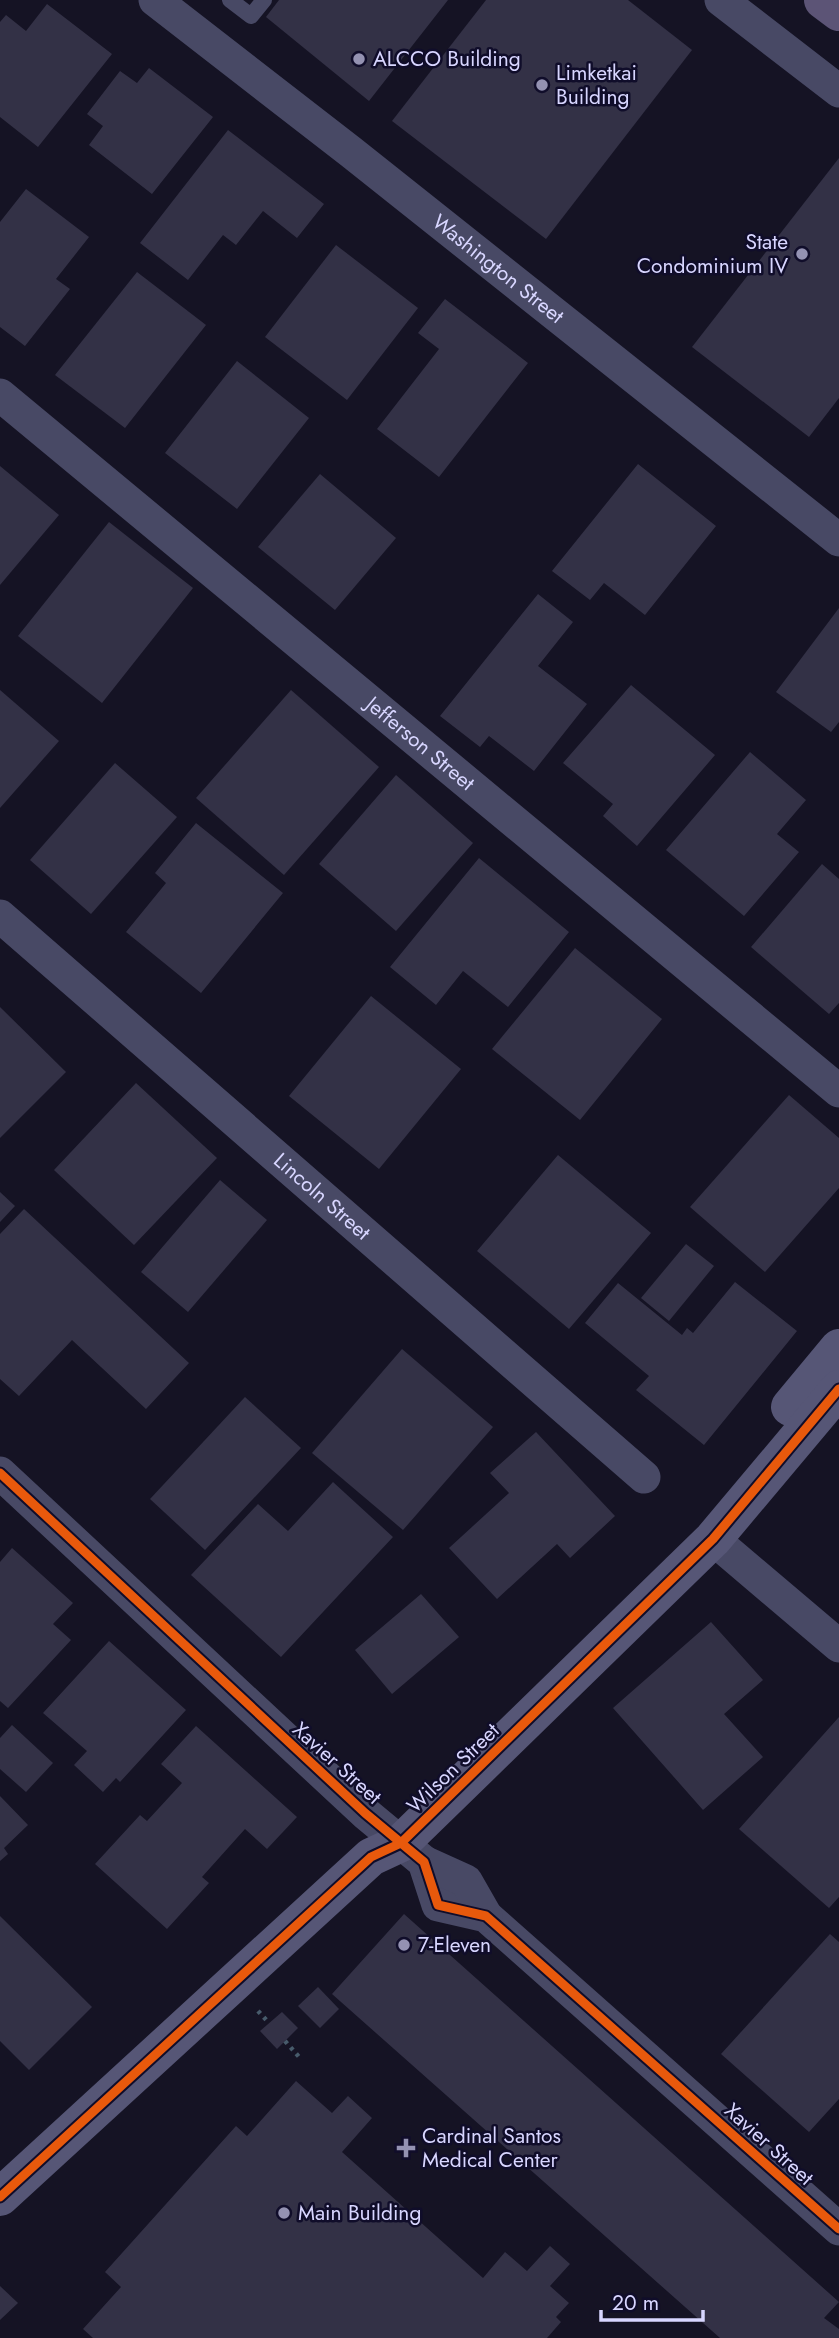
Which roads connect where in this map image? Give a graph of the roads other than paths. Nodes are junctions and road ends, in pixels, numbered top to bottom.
1 (155, 0) edge
2 (230, 0) edge
3 (264, 0) edge
4 (721, 0) edge
5 (823, 0) edge
6 (839, 12) edge
7 (839, 91) edge
8 (0, 396) edge
9 (839, 540) edge
10 (0, 916) edge
11 (839, 1091) edge
12 (839, 1348) edge
13 (839, 1389) edge
14 (0, 1473) edge
15 (644, 1477) dead end
16 (713, 1539) junction
17 (839, 1646) edge
18 (394, 1847) junction
19 (0, 2197) edge
20 (839, 2229) edge

1 - 9 street, Washington Street
2 - 3 lane
4 - 7 street
5 - 6 main road
8 - 11 street, Jefferson Street
10 - 15 street, Lincoln Street
12 - 18 main road, Wilson Street
13 - 16 main road, Wilson Street
14 - 18 street, Xavier Street
16 - 17 street
16 - 18 main road, Wilson Street
18 - 19 main road, Wilson Street
18 - 20 street, Xavier Street

